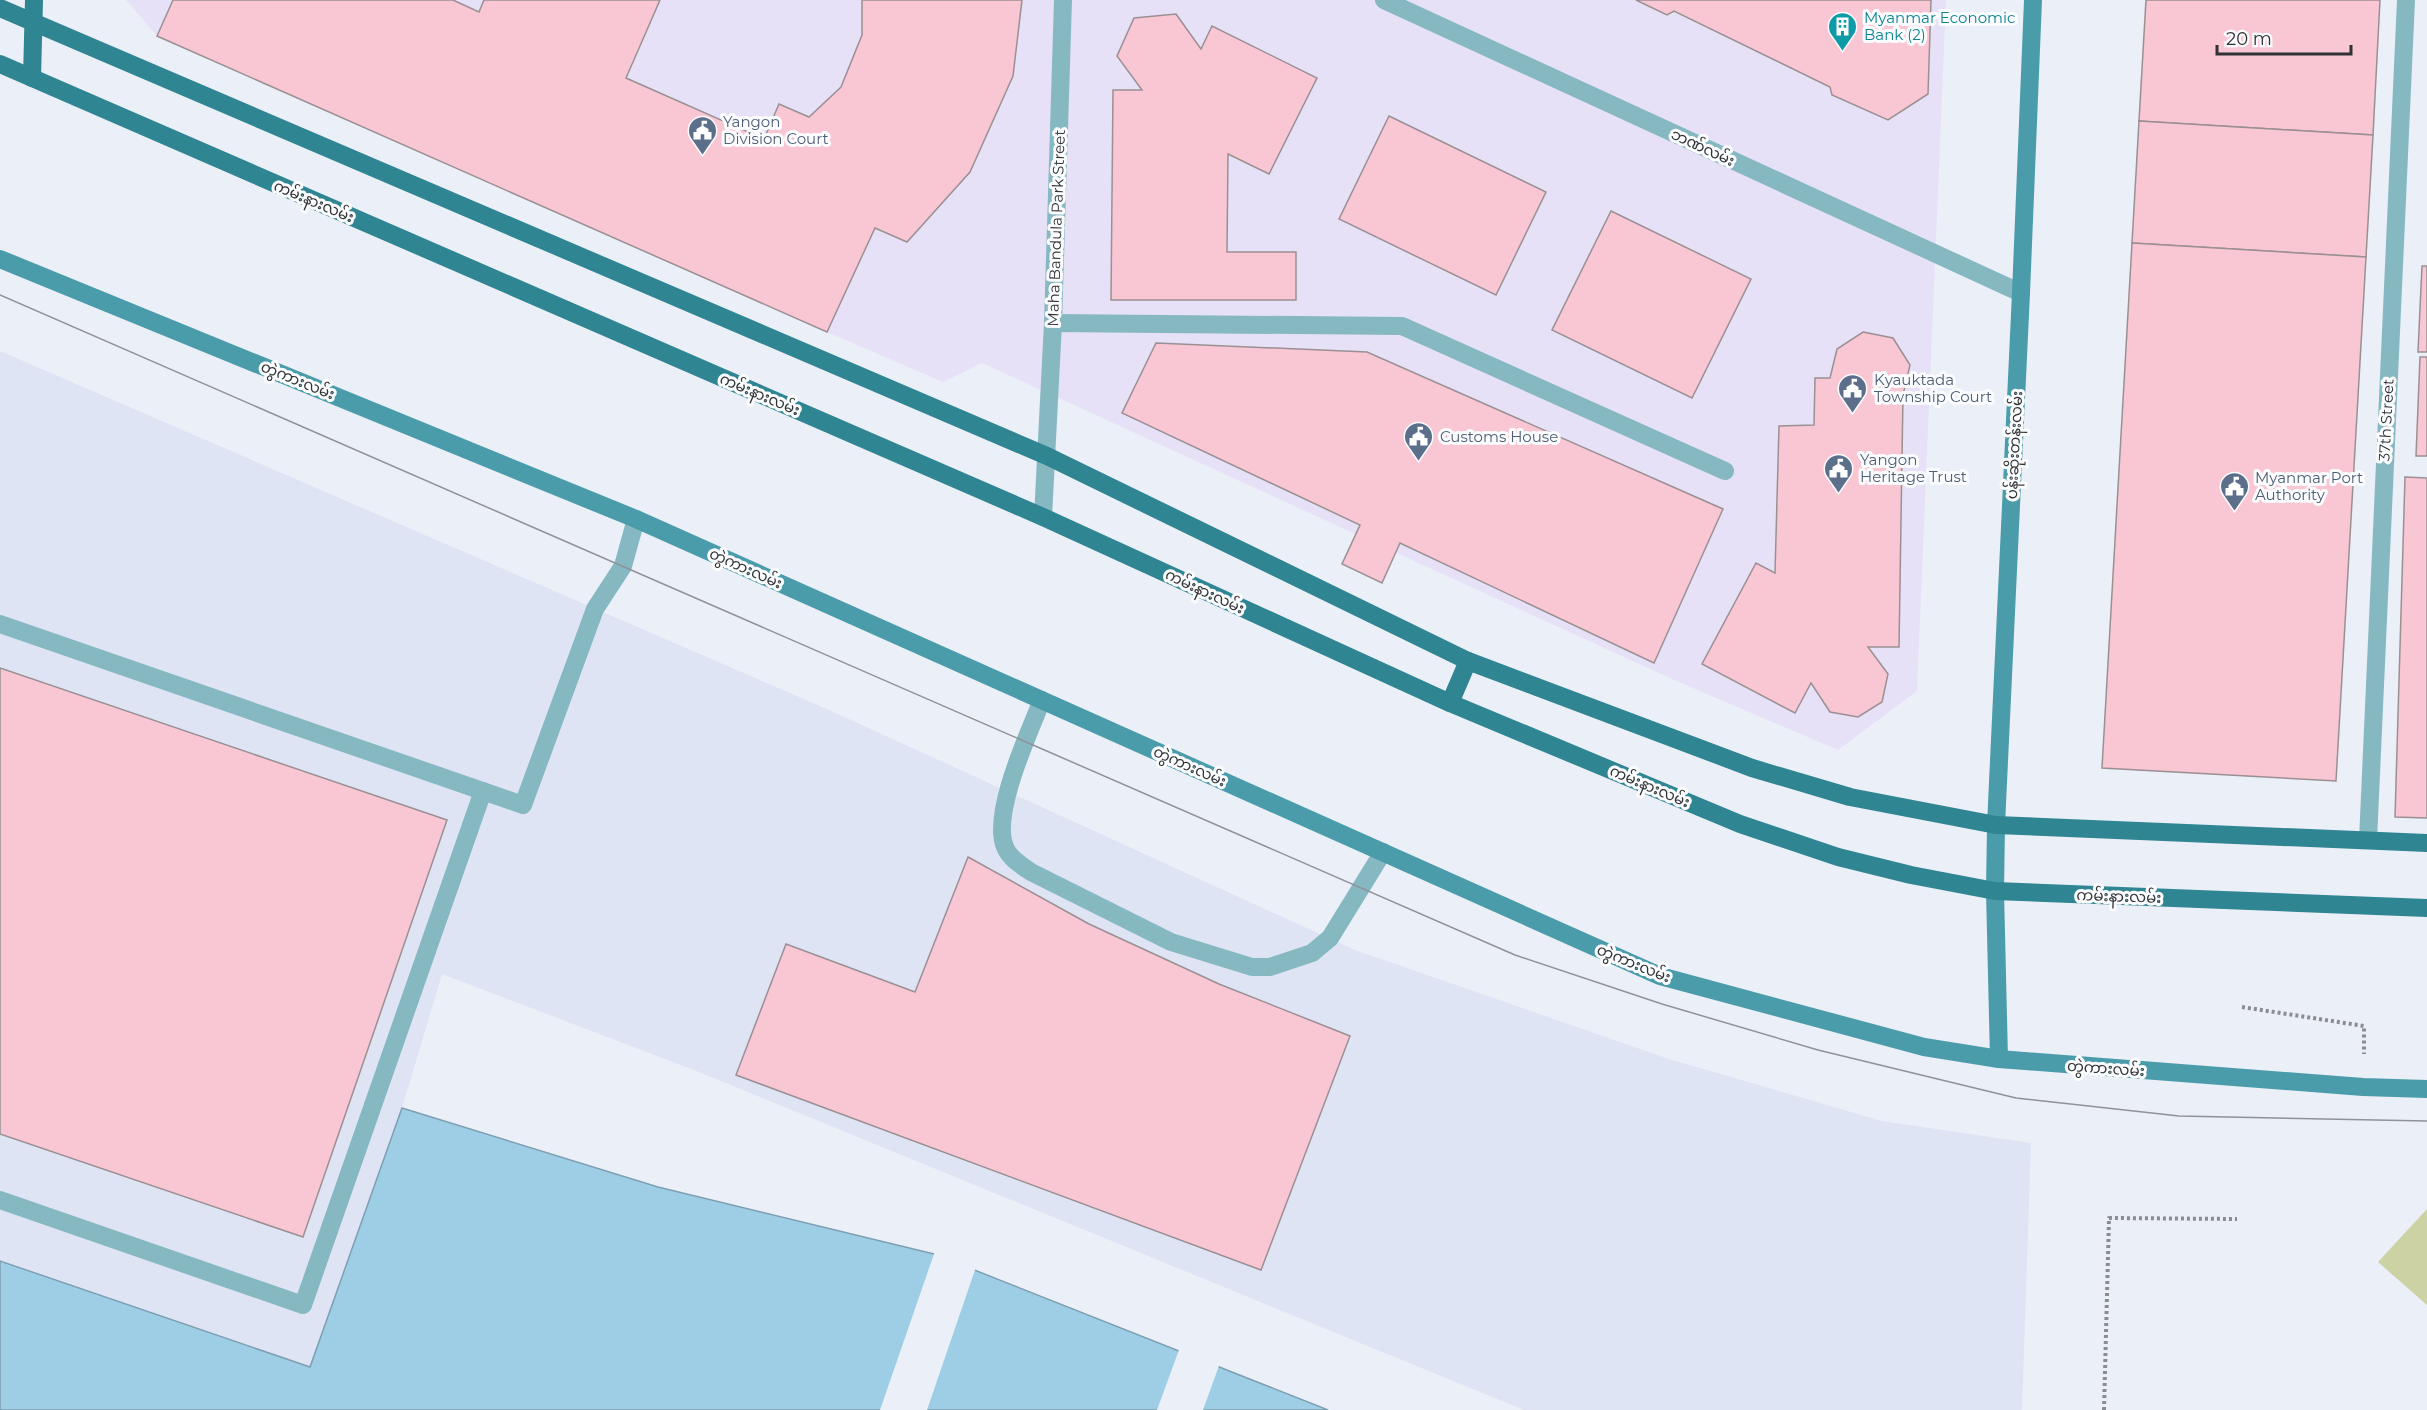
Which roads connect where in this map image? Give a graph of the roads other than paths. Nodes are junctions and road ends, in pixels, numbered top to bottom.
1 (34, 0) edge
2 (1063, 0) edge
3 (1384, 0) edge
4 (2033, 0) edge
5 (2406, 0) edge
6 (0, 8) edge
7 (33, 23) junction
8 (0, 64) edge
9 (32, 78) junction
10 (0, 259) edge
11 (2021, 293) junction
12 (1053, 323) junction
13 (1047, 456) junction
14 (1725, 471) dead end
15 (1043, 517) junction
16 (636, 519) junction
17 (0, 624) edge
18 (1468, 661) junction
19 (1042, 700) junction
20 (1450, 703) junction
21 (483, 791) junction
22 (1996, 825) junction
23 (2368, 840) junction
24 (2427, 843) edge
25 (1383, 852) junction
26 (1995, 891) junction
27 (2427, 908) edge
28 (1999, 1059) junction
29 (2427, 1089) edge
30 (0, 1200) edge

1 - 7 main road
2 - 12 street, Maha Bandula Park Street
3 - 11 street, ဘဏ်လမ်း
4 - 11 main road, ပန်းဆိုးတန်းလမ်း
5 - 23 street, 37th Street
6 - 7 main road
7 - 9 main road
7 - 13 main road
8 - 9 main road, ကမ်းနားလမ်း
9 - 15 main road, ကမ်းနားလမ်း
10 - 16 main road, တွဲကားလမ်း
11 - 22 main road, ပန်းဆိုးတန်းလမ်း
12 - 13 street, Maha Bandula Park Street
12 - 14 street
13 - 15 street, Maha Bandula Park Street
13 - 18 main road
15 - 20 main road, ကမ်းနားလမ်း
16 - 19 main road, တွဲကားလမ်း
16 - 21 street
17 - 21 street
18 - 20 main road
18 - 22 main road
19 - 25 main road, တွဲကားလမ်း
19 - 25 street
20 - 26 main road, ကမ်းနားလမ်း
21 - 30 street
22 - 23 main road
22 - 26 main road, ပန်းဆိုးတန်းလမ်း
23 - 24 main road
25 - 28 main road, တွဲကားလမ်း
26 - 27 main road, ကမ်းနားလမ်း
26 - 28 main road, ပန်းဆိုးတန်းလမ်း
28 - 29 main road, တွဲကားလမ်း

